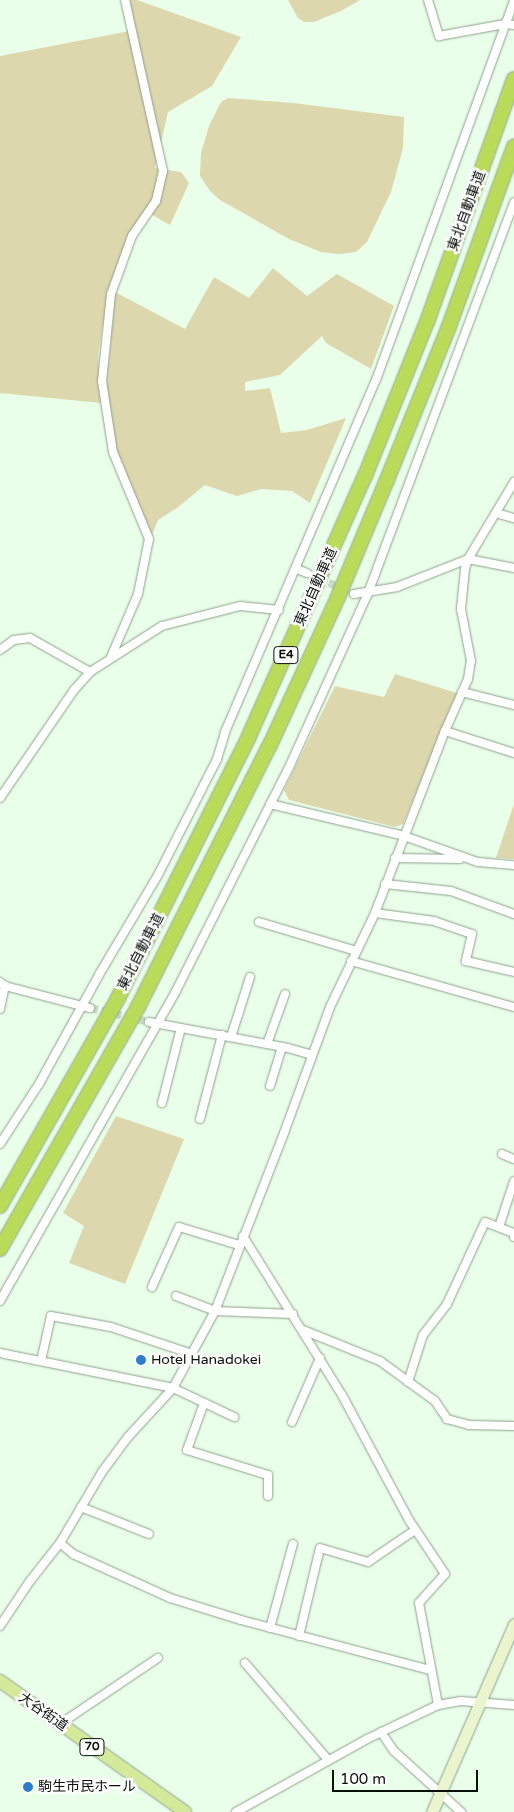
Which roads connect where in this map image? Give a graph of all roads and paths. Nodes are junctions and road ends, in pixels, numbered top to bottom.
1 (125, 0) edge
2 (428, 0) edge
3 (514, 0) edge
4 (505, 24) junction
5 (514, 25) edge
6 (514, 79) edge
7 (514, 147) edge
8 (514, 202) edge
9 (514, 482) edge
10 (496, 512) junction
11 (514, 518) edge
12 (468, 559) junction
13 (297, 568) junction
14 (514, 568) edge
15 (307, 573) tunnel mouth
16 (368, 593) junction
17 (354, 594) tunnel mouth
18 (279, 610) junction
19 (0, 650) edge
20 (111, 658) junction
21 (90, 672) junction
22 (462, 692) junction
23 (514, 705) edge
24 (445, 731) junction
25 (514, 753) edge
26 (0, 798) edge
27 (270, 804) junction
28 (404, 836) junction
29 (395, 858) junction
30 (467, 859) junction
31 (514, 865) edge
32 (385, 884) junction
33 (374, 913) junction
34 (514, 914) edge
35 (258, 922) dead end
36 (356, 952) junction
37 (351, 961) junction
38 (514, 972) edge
39 (250, 977) dead end
40 (2, 984) edge
41 (285, 994) dead end
42 (514, 1006) edge
43 (86, 1007) junction
44 (0, 1009) edge
45 (149, 1022) tunnel mouth
46 (158, 1024) junction
47 (181, 1028) junction
48 (222, 1035) junction
49 (231, 1037) junction
50 (267, 1044) junction
51 (282, 1047) junction
52 (312, 1055) junction
53 (270, 1086) dead end
54 (162, 1103) dead end
55 (200, 1118) dead end
56 (0, 1144) edge
57 (502, 1154) dead end
58 (514, 1159) edge
59 (514, 1181) edge
60 (0, 1206) edge
61 (498, 1228) junction
62 (243, 1236) junction
63 (514, 1237) edge
64 (239, 1245) junction
65 (0, 1249) edge
66 (152, 1287) dead end
67 (176, 1296) dead end
68 (0, 1301) edge
69 (215, 1311) junction
70 (293, 1314) junction
71 (303, 1330) junction
72 (0, 1353) edge
73 (192, 1354) junction
74 (320, 1358) junction
75 (41, 1361) junction
76 (408, 1382) junction
77 (173, 1388) junction
78 (204, 1403) junction
79 (234, 1417) dead end
80 (292, 1422) dead end
81 (514, 1426) edge
82 (268, 1496) dead end
83 (81, 1507) junction
84 (415, 1530) junction
85 (149, 1534) dead end
86 (60, 1543) junction
87 (293, 1544) dead end
88 (514, 1624) edge
89 (0, 1626) edge
90 (270, 1628) junction
91 (299, 1636) junction
92 (158, 1658) dead end
93 (245, 1663) dead end
94 (430, 1670) junction
95 (0, 1681) edge
96 (480, 1703) junction
97 (438, 1704) junction
98 (514, 1705) edge
99 (60, 1724) junction
100 (381, 1732) junction
101 (328, 1760) junction
102 (440, 1792) junction
103 (180, 1811) edge
104 (236, 1812) edge
105 (432, 1812) edge
106 (462, 1812) edge

1 - 20 street
2 - 4 street
3 - 4 street
4 - 5 street
4 - 13 street
6 - 60 highway, 東北自動車道 / E4
7 - 65 highway, 東北自動車道 / E4
8 - 16 street
9 - 10 street
10 - 11 street
10 - 12 street
12 - 14 street
12 - 16 street
12 - 22 street
13 - 15 street
13 - 18 street
16 - 17 street
16 - 27 street
18 - 20 street
18 - 43 street
19 - 21 street
20 - 21 street
21 - 26 street
22 - 23 street
22 - 24 street
24 - 25 street
24 - 28 street
27 - 28 street
27 - 46 street
28 - 29 street
28 - 30 street
29 - 30 street
29 - 32 street
30 - 31 street
32 - 33 street
32 - 34 street
33 - 36 street
33 - 38 street
35 - 36 street
36 - 37 street
37 - 42 street
37 - 52 street
39 - 49 street
40 - 43 street
40 - 44 street
41 - 50 street
43 - 56 street
45 - 46 street
46 - 47 street
46 - 68 street
47 - 48 street
47 - 54 street
48 - 49 street
48 - 55 street
49 - 50 street
50 - 51 street
51 - 52 street
51 - 53 street
52 - 62 street
57 - 58 street
59 - 61 street
61 - 63 street
61 - 76 street
62 - 64 street
62 - 70 street
64 - 66 street
64 - 69 street
67 - 69 street
69 - 70 street
69 - 73 street
70 - 71 street
71 - 74 street
71 - 76 street
72 - 75 street
73 - 75 street
73 - 77 street
74 - 80 street
74 - 84 street
75 - 77 street
76 - 81 street
77 - 78 street
77 - 83 street
78 - 79 street
78 - 82 street
83 - 85 street
83 - 86 street
84 - 91 street
84 - 94 street
86 - 89 street
86 - 90 street
87 - 90 street
88 - 96 street
90 - 91 street
91 - 94 street
92 - 99 street
93 - 101 street
94 - 97 street
95 - 99 main road, 大谷街道 / 70
96 - 97 street
96 - 98 street
96 - 102 street
97 - 100 street
99 - 103 main road, 大谷街道 / 70
100 - 101 street
100 - 102 street
101 - 104 street
102 - 105 street
102 - 106 street

